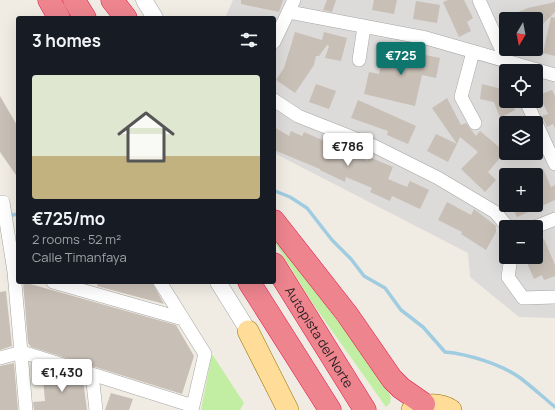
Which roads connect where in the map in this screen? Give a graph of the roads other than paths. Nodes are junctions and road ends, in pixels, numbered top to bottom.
1 (37, 0) edge
2 (49, 0) edge
3 (74, 0) edge
4 (108, 0) edge
5 (112, 0) edge
6 (144, 0) edge
7 (479, 0) edge
8 (291, 6) edge
9 (47, 16) edge
10 (58, 16) edge
11 (84, 16) edge
12 (118, 16) edge
13 (124, 16) edge
14 (154, 16) edge
15 (364, 26) junction
16 (276, 38) edge
17 (473, 52) junction
18 (359, 60) dead end
19 (504, 64) edge
20 (508, 64) edge
21 (543, 73) edge
22 (555, 75) edge
23 (276, 101) edge
24 (475, 123) dead end
25 (543, 138) edge
26 (555, 164) edge
27 (0, 202) edge
28 (555, 219) edge
29 (502, 220) edge
30 (276, 224) edge
31 (543, 224) edge
32 (510, 264) edge
33 (276, 267) edge
34 (16, 272) edge
35 (17, 284) edge
36 (68, 284) edge
37 (161, 284) edge
38 (219, 284) edge
39 (250, 284) edge
40 (82, 286) edge
41 (555, 297) edge
42 (183, 319) junction
43 (248, 331) junction
44 (22, 352) junction
45 (0, 358) edge
46 (92, 374) junction
47 (418, 407) edge
48 (192, 408) edge
49 (26, 410) edge
50 (96, 410) edge
51 (288, 410) edge
52 (298, 410) edge
53 (330, 410) edge
54 (365, 410) edge
55 (451, 410) edge

1 - 9 street
2 - 10 highway
3 - 11 highway
4 - 12 highway
5 - 13 highway
6 - 14 street
7 - 20 street
8 - 15 street
8 - 16 street
15 - 17 street
15 - 18 street
17 - 19 street
17 - 24 street
21 - 22 street
23 - 29 street
25 - 26 street
27 - 34 street
28 - 31 street
30 - 47 highway
32 - 41 street
33 - 54 highway, Autopista del Norte
35 - 44 street
36 - 40 street
37 - 42 street
38 - 43 street
39 - 53 highway
40 - 42 street
42 - 48 street
43 - 51 main road
43 - 52 street
44 - 45 street
44 - 46 street
44 - 49 street
46 - 48 street
46 - 50 street
47 - 55 main road

